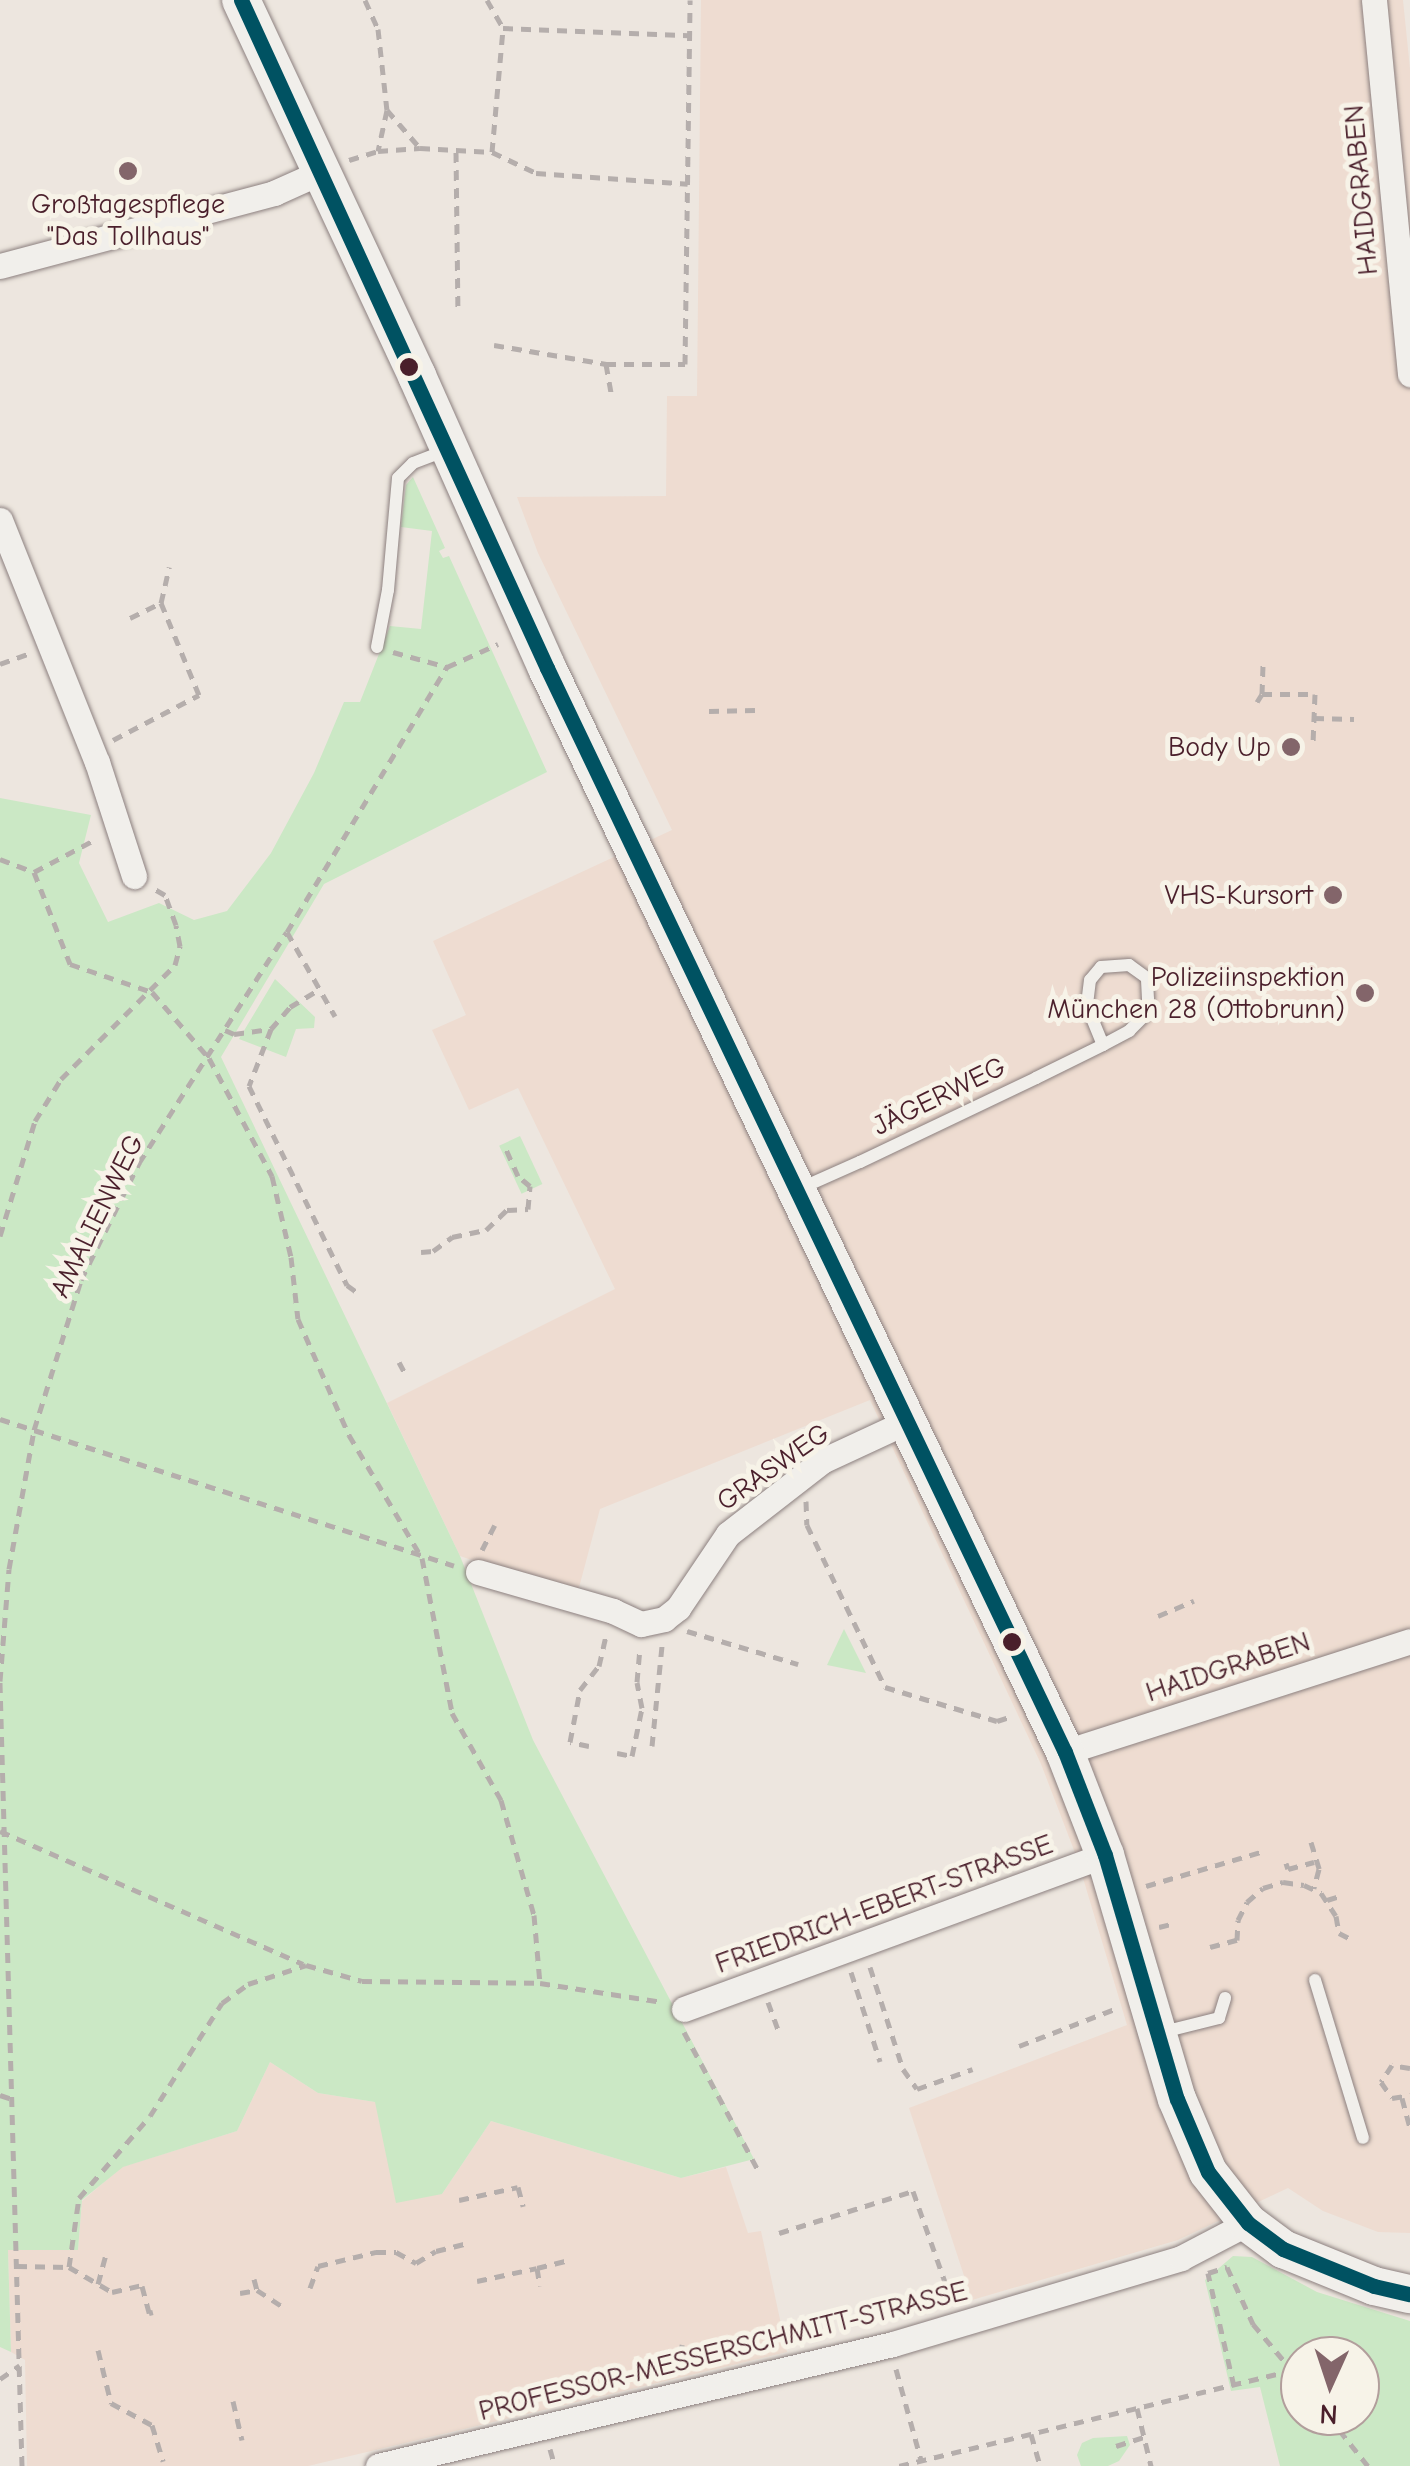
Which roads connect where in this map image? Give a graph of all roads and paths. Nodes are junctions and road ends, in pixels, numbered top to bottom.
1 (241, 0) edge
2 (365, 0) edge
3 (486, 0) edge
4 (690, 0) edge
5 (1374, 0) edge
6 (503, 28) junction
7 (689, 36) junction
8 (386, 110) junction
9 (420, 148) junction
10 (378, 151) junction
11 (456, 152) junction
12 (492, 152) junction
13 (367, 153) dead end
14 (321, 172) junction
15 (688, 184) junction
16 (0, 266) edge
17 (458, 313) dead end
18 (494, 345) dead end
19 (606, 364) junction
20 (1410, 374) edge
21 (611, 393) dead end
22 (450, 449) junction
23 (0, 520) edge
24 (170, 567) dead end
25 (161, 603) junction
26 (130, 618) dead end
27 (513, 636) junction
28 (377, 647) joint
29 (1263, 659) dead end
30 (447, 668) junction
31 (1262, 694) junction
32 (1257, 702) dead end
33 (709, 710) dead end
34 (755, 710) dead end
35 (1314, 718) junction
36 (1354, 719) dead end
37 (1313, 744) dead end
38 (93, 751) junction
39 (120, 831) junction
40 (0, 859) edge
41 (34, 872) junction
42 (134, 876) joint
43 (287, 932) junction
44 (320, 989) junction
45 (152, 992) junction
46 (335, 1016) dead end
47 (225, 1030) junction
48 (271, 1030) junction
49 (1103, 1045) junction
50 (209, 1058) junction
51 (505, 1147) dead end
52 (796, 1190) junction
53 (0, 1236) edge
54 (421, 1252) dead end
55 (358, 1293) dead end
56 (399, 1362) dead end
57 (407, 1377) dead end
58 (0, 1420) edge
59 (908, 1421) junction
60 (34, 1430) junction
61 (806, 1488) dead end
62 (495, 1525) dead end
63 (422, 1558) junction
64 (477, 1567) junction
65 (1194, 1601) dead end
66 (613, 1612) junction
67 (1158, 1616) dead end
68 (653, 1622) junction
69 (1410, 1640) edge
70 (798, 1664) dead end
71 (1012, 1716) dead end
72 (589, 1746) dead end
73 (652, 1746) dead end
74 (1065, 1752) junction
75 (616, 1753) dead end
76 (3, 1832) edge
77 (1311, 1842) dead end
78 (1261, 1852) dead end
79 (1104, 1855) junction
80 (1314, 1862) dead end
81 (1283, 1882) junction
82 (1146, 1886) dead end
83 (1314, 1888) junction
84 (1340, 1896) dead end
85 (1327, 1900) junction
86 (1171, 1924) dead end
87 (1159, 1928) dead end
88 (1354, 1940) dead end
89 (863, 1944) junction
90 (1210, 1947) dead end
91 (306, 1965) junction
92 (852, 1974) dead end
93 (1315, 1980) dead end
94 (540, 1983) junction
95 (1225, 1998) dead end
96 (683, 2006) junction
97 (1115, 2010) dead end
98 (1157, 2034) junction
99 (1020, 2046) dead end
100 (880, 2060) dead end
101 (1410, 2068) edge
102 (973, 2069) dead end
103 (0, 2095) edge
104 (1410, 2095) edge
105 (1402, 2098) junction
106 (12, 2099) junction
107 (1410, 2128) edge
108 (1363, 2138) dead end
109 (758, 2170) dead end
110 (459, 2200) dead end
111 (523, 2206) dead end
112 (1248, 2223) junction
113 (779, 2234) dead end
114 (469, 2243) dead end
115 (104, 2257) dead end
116 (564, 2261) dead end
117 (17, 2266) junction
118 (69, 2267) junction
119 (536, 2268) junction
120 (254, 2279) dead end
121 (477, 2281) dead end
122 (98, 2284) junction
123 (540, 2286) dead end
124 (310, 2288) dead end
125 (256, 2290) junction
126 (240, 2293) dead end
127 (1410, 2294) edge
128 (285, 2308) dead end
129 (153, 2312) dead end
130 (960, 2324) junction
131 (683, 2348) dead end
132 (98, 2350) dead end
133 (1280, 2356) edge
134 (20, 2366) junction
135 (896, 2366) dead end
136 (676, 2368) dead end
137 (1280, 2373) edge
138 (0, 2380) edge
139 (1234, 2386) junction
140 (233, 2401) dead end
141 (1137, 2408) junction
142 (1032, 2434) junction
143 (1344, 2436) edge
144 (1144, 2437) junction
145 (242, 2440) dead end
146 (1116, 2446) dead end
147 (550, 2449) dead end
148 (922, 2460) junction
149 (163, 2461) dead end
150 (932, 2462) edge
151 (22, 2466) edge
152 (378, 2466) edge
153 (554, 2466) edge
154 (899, 2466) edge
155 (1040, 2466) edge
156 (1151, 2466) edge
157 (1368, 2466) edge

1 - 14 main road
2 - 8 path
3 - 6 path
4 - 7 path
5 - 20 street, HAIDGRABEN
6 - 7 path
6 - 12 path
7 - 15 path
8 - 9 path
8 - 10 path
9 - 10 path
9 - 11 path
10 - 13 path
11 - 12 path
11 - 17 path
12 - 15 path
14 - 16 street
14 - 22 main road
15 - 19 path
18 - 19 path
19 - 21 path
22 - 27 main road
22 - 28 lane
23 - 38 street
24 - 25 path
25 - 26 path
25 - 38 path
27 - 30 path
27 - 52 main road
28 - 30 path
29 - 31 path
30 - 43 path, AMALIENWEG
31 - 32 path
31 - 35 path
33 - 34 path
35 - 36 path
35 - 37 path
38 - 39 street
39 - 41 path
39 - 42 street
40 - 41 path
41 - 45 path
42 - 45 path
43 - 44 path
43 - 47 path, AMALIENWEG
44 - 46 path
44 - 48 path
45 - 50 path
45 - 53 path
47 - 48 path
47 - 50 path, AMALIENWEG
48 - 55 path
49 - 49 lane, JÄGERWEG
49 - 52 lane, JÄGERWEG
50 - 60 path, AMALIENWEG
50 - 63 path
51 - 54 path
52 - 59 main road
56 - 57 path
58 - 60 path
59 - 68 street, GRASWEG
59 - 74 main road
60 - 63 path
60 - 76 path, AMALIENWEG
61 - 71 path
62 - 64 path
63 - 64 path
63 - 94 path
64 - 66 street
65 - 67 path
66 - 68 street
66 - 72 path
68 - 70 path
68 - 73 path
68 - 75 path
69 - 74 street, HAIDGRABEN
74 - 79 main road
76 - 91 path
76 - 106 path, AMALIENWEG
77 - 83 path
78 - 82 path
79 - 89 street, FRIEDRICH-EBERT-STRASSE
79 - 98 main road
80 - 81 path
81 - 83 path
81 - 90 path
83 - 85 path
84 - 85 path
85 - 88 path
86 - 87 path
89 - 96 street, FRIEDRICH-EBERT-STRASSE
89 - 102 path
91 - 94 path
91 - 118 path
92 - 100 path
93 - 108 lane
94 - 96 path
95 - 98 lane
96 - 109 path
97 - 99 path
98 - 112 main road
101 - 105 path
103 - 106 path
104 - 105 path
105 - 107 path
106 - 117 path, AMALIENWEG
110 - 111 path
112 - 127 main road
112 - 130 street, PROFESSOR-MESSERSCHMITT-STRASSE
113 - 130 path
114 - 124 path
115 - 122 path
116 - 119 path
117 - 118 path
117 - 134 path, AMALIENWEG
118 - 122 path
119 - 121 path
119 - 123 path
120 - 125 path
122 - 129 path
125 - 126 path
125 - 128 path
130 - 152 street, PROFESSOR-MESSERSCHMITT-STRASSE
131 - 136 path
132 - 149 path
133 - 139 path
134 - 138 path
134 - 151 path, AMALIENWEG
135 - 148 path
137 - 139 path
139 - 141 path
140 - 145 path
141 - 142 path
141 - 144 path
142 - 150 path
142 - 155 path
143 - 157 path
144 - 146 path
144 - 156 path
147 - 153 path
148 - 150 path
148 - 154 path

